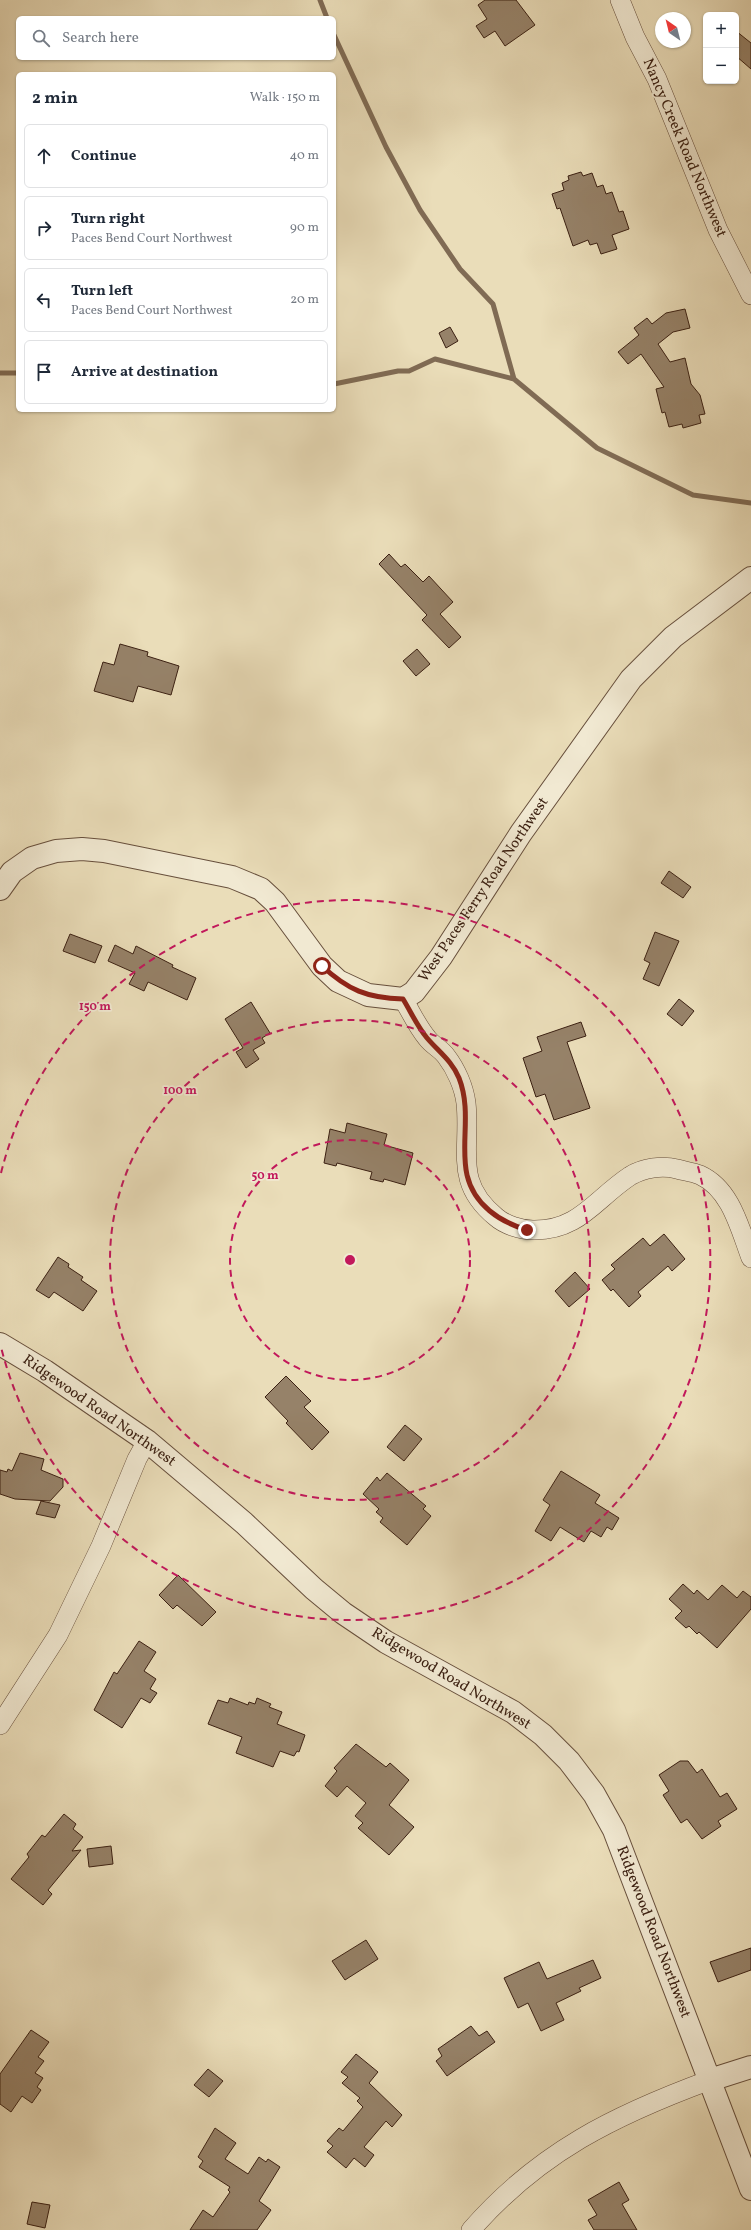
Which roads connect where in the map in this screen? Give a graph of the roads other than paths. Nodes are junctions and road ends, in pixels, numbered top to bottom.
1 (620, 0) edge
2 (751, 295) edge
3 (751, 578) edge
4 (0, 889) edge
5 (403, 999) junction
6 (751, 1258) edge
7 (0, 1344) edge
8 (147, 1441) junction
9 (0, 1725) edge
10 (751, 2067) edge
11 (710, 2080) junction
12 (751, 2189) edge
13 (471, 2230) edge

1 - 2 street, Nancy Creek Road Northwest
3 - 5 street, West Paces Ferry Road Northwest
4 - 5 street
5 - 6 street
7 - 8 street, Ridgewood Road Northwest
8 - 9 street
8 - 11 street, Ridgewood Road Northwest
10 - 11 street
11 - 12 street, Ridgewood Road Northwest
11 - 13 street

